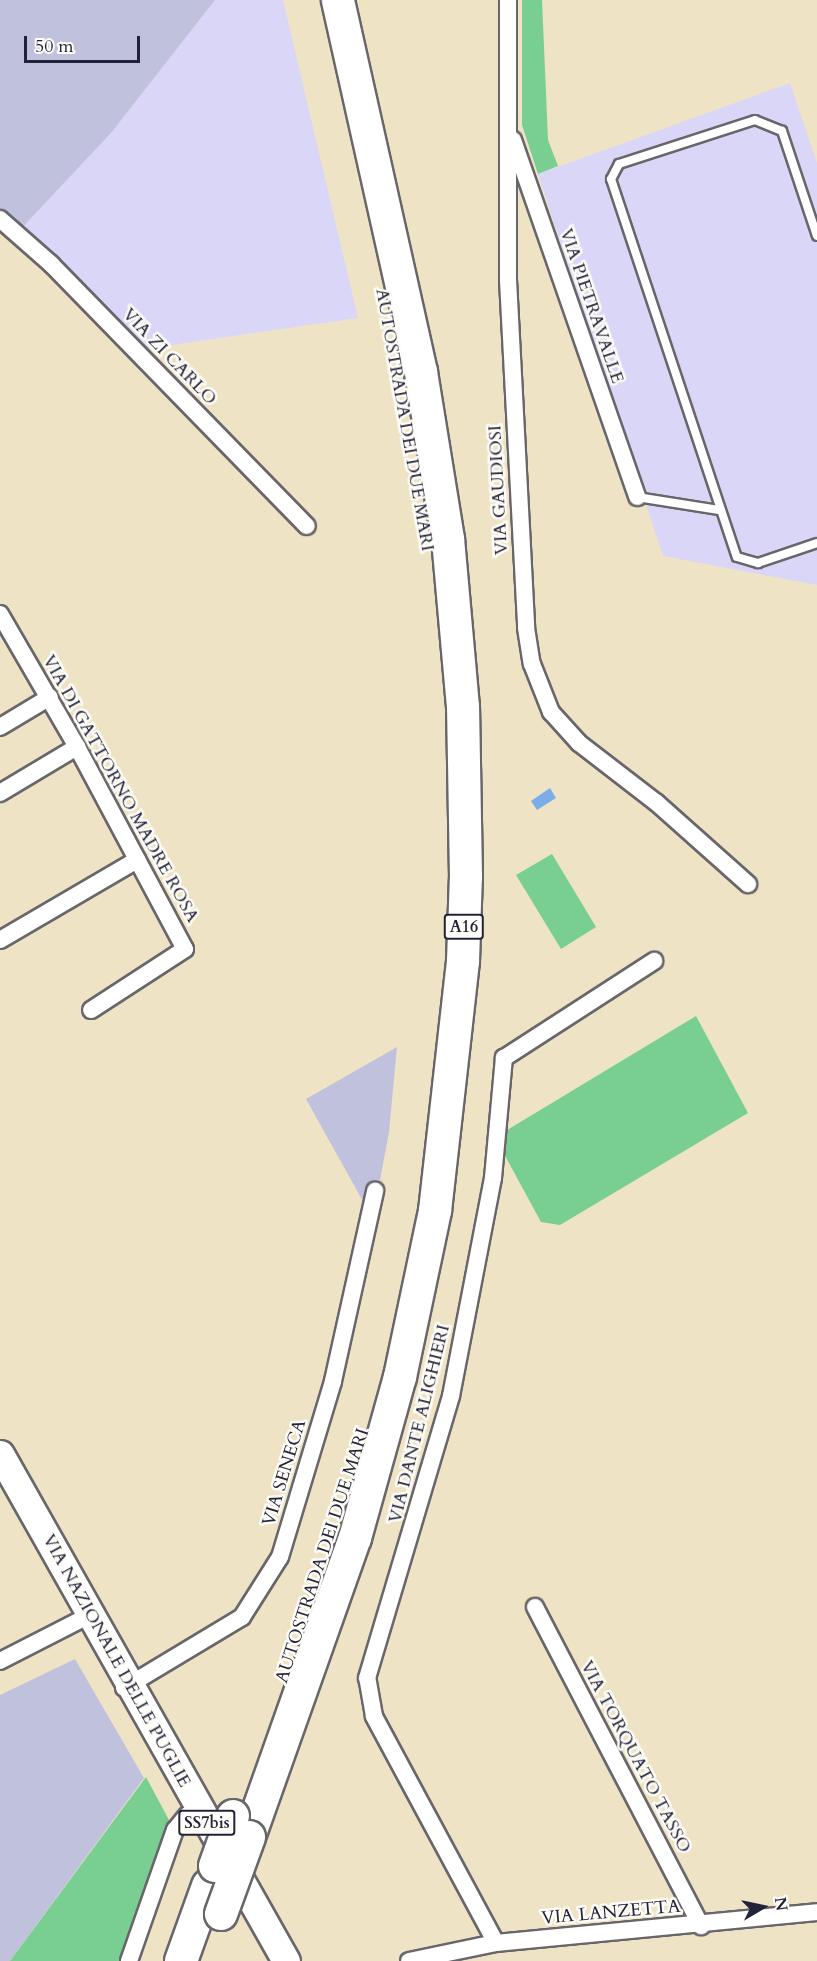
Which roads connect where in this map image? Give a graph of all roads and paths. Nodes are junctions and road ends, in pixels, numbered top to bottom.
1 (316, 0) edge
2 (338, 0) edge
3 (508, 0) edge
4 (509, 128) junction
5 (0, 219) edge
6 (817, 236) edge
7 (637, 497) joint
8 (719, 510) junction
9 (306, 526) dead end
10 (817, 543) edge
11 (0, 614) edge
12 (50, 697) junction
13 (0, 727) edge
14 (77, 747) junction
15 (0, 793) edge
16 (137, 860) junction
17 (748, 884) dead end
18 (0, 940) edge
19 (654, 961) dead end
20 (91, 1010) dead end
21 (375, 1191) dead end
22 (0, 1454) edge
23 (0, 1477) edge
24 (535, 1607) dead end
25 (80, 1620) junction
26 (0, 1661) edge
27 (124, 1688) junction
28 (187, 1815) junction
29 (241, 1827) junction
30 (817, 1912) edge
31 (701, 1926) junction
32 (496, 1943) junction
33 (129, 1961) edge
34 (182, 1961) edge
35 (204, 1961) edge
36 (268, 1961) edge
37 (286, 1961) edge
38 (409, 1961) edge

1 - 29 highway, AUTOSTRADA DEI DUE MARI / A16
2 - 29 highway, AUTOSTRADA DEI DUE MARI / A16
3 - 4 street, VIA GAUDIOSI
4 - 7 street, VIA PIETRAVALLE
4 - 17 street, VIA GAUDIOSI
5 - 9 street, VIA ZI CARLO
6 - 8 lane
7 - 8 lane
8 - 10 lane
11 - 12 street, VIA DI GATTORNO MADRE ROSA
12 - 13 street
12 - 14 street, VIA DI GATTORNO MADRE ROSA
14 - 15 street
14 - 16 street, VIA DI GATTORNO MADRE ROSA
16 - 18 street
16 - 20 street, VIA DI GATTORNO MADRE ROSA
19 - 32 street, VIA DANTE ALIGHIERI
21 - 27 street, VIA SENECA
22 - 27 main road, VIA NAZIONALE DELLE PUGLIE / SS7bis
23 - 25 main road, VIA NAZIONALE DELLE PUGLIE / SS7bis
24 - 31 street, VIA TORQUATO TASSO
25 - 26 street
25 - 27 main road, VIA NAZIONALE DELLE PUGLIE / SS7bis
27 - 28 main road, VIA NAZIONALE DELLE PUGLIE / SS7bis
27 - 37 main road, VIA NAZIONALE DELLE PUGLIE / SS7bis
28 - 33 street
28 - 36 main road, VIA NAZIONALE DELLE PUGLIE / SS7bis
29 - 34 highway, AUTOSTRADA DEI DUE MARI / A16, bridge
29 - 35 highway, AUTOSTRADA DEI DUE MARI / A16, bridge
30 - 31 street, VIA LANZETTA
31 - 32 street, VIA LANZETTA
32 - 38 street, VIA LANZETTA

